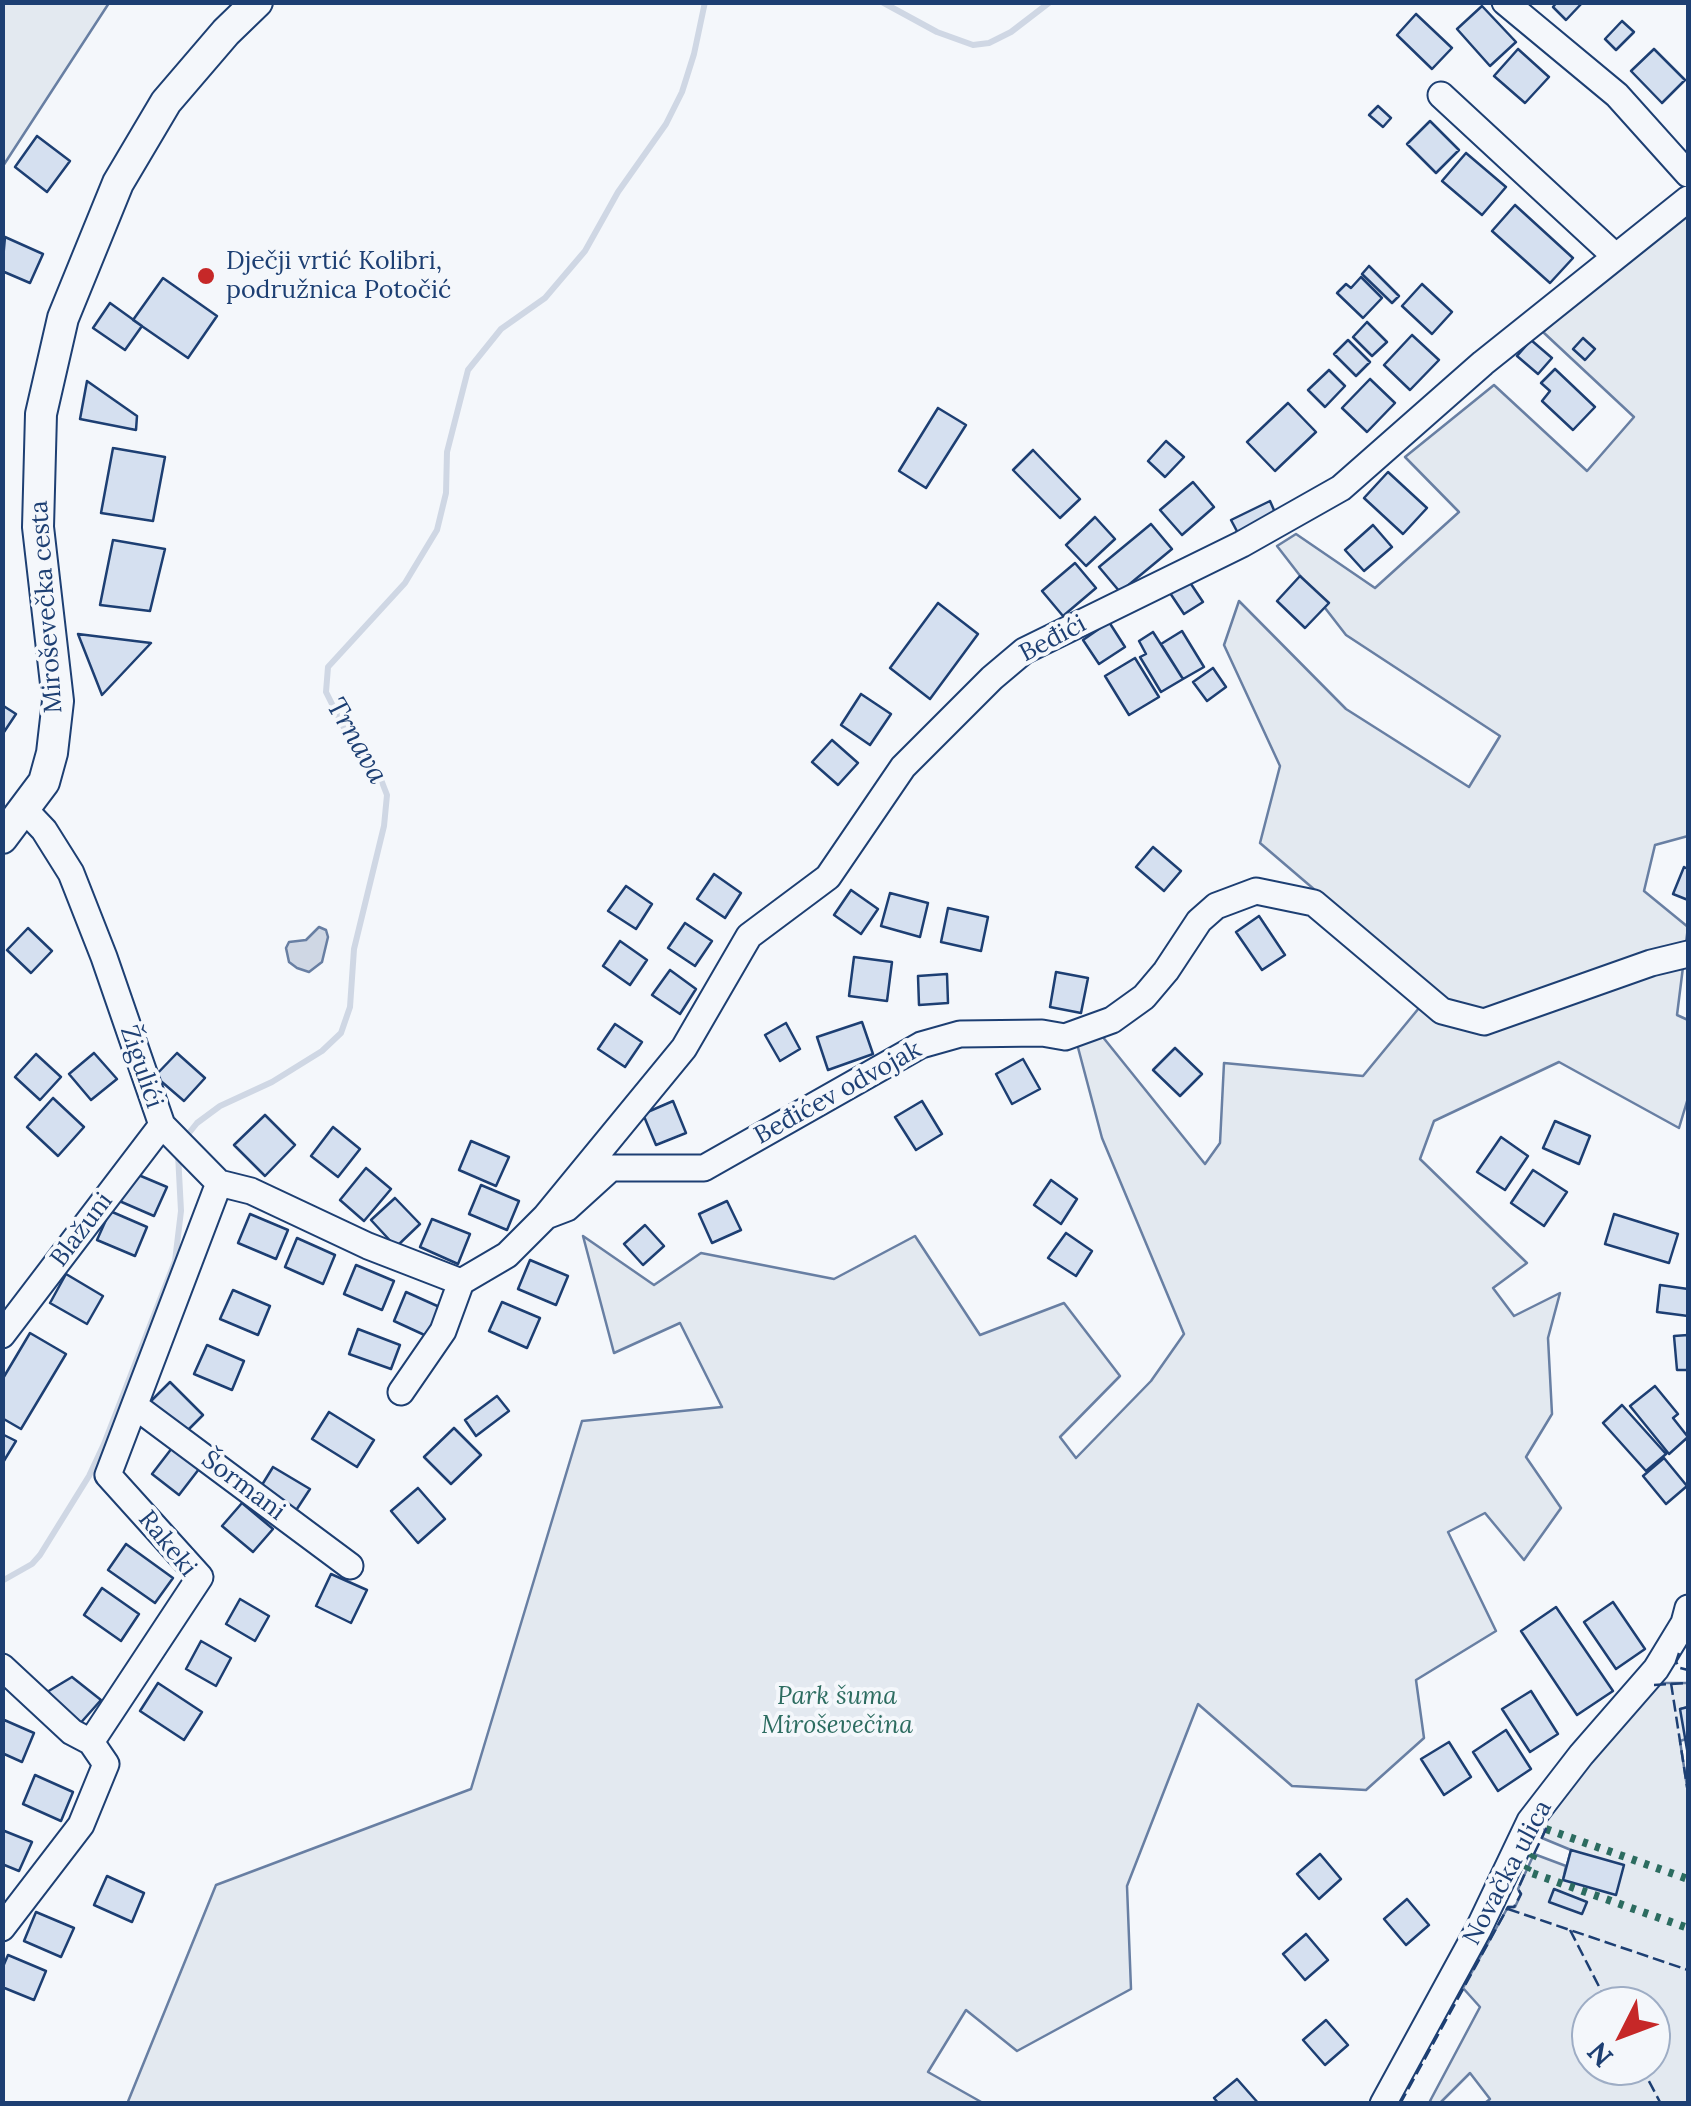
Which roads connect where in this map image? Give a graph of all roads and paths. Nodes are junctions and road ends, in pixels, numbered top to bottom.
1 (257, 2) edge
2 (1505, 2) edge
3 (1441, 95) dead end
4 (1688, 174) edge
5 (1688, 198) edge
6 (1615, 256) junction
7 (25, 810) junction
8 (2, 838) edge
9 (1688, 954) edge
10 (165, 1128) junction
11 (219, 1183) junction
12 (546, 1216) junction
13 (461, 1282) junction
14 (2, 1335) edge
15 (401, 1392) dead end
16 (136, 1406) junction
17 (350, 1566) dead end
18 (1688, 1608) edge
19 (2, 1667) edge
20 (91, 1742) junction
21 (2, 1928) edge
22 (1384, 2104) edge

1 - 7 main road, Miroševečka cesta
2 - 4 street
3 - 6 street
5 - 6 street, Beđići
6 - 12 street, Beđići
7 - 8 main road, Miroševečka cesta
7 - 10 street, Žigulići
9 - 12 street, Beđićev odvojak
10 - 11 street, Žigulići
10 - 14 street, Blažuni
11 - 13 street, Žigulići
11 - 16 street, Rakeki
12 - 13 street, Beđićev odvojak
13 - 15 street
16 - 17 street, Šormani
16 - 20 street, Rakeki
18 - 22 street, Novačka ulica
19 - 20 street
20 - 21 street

